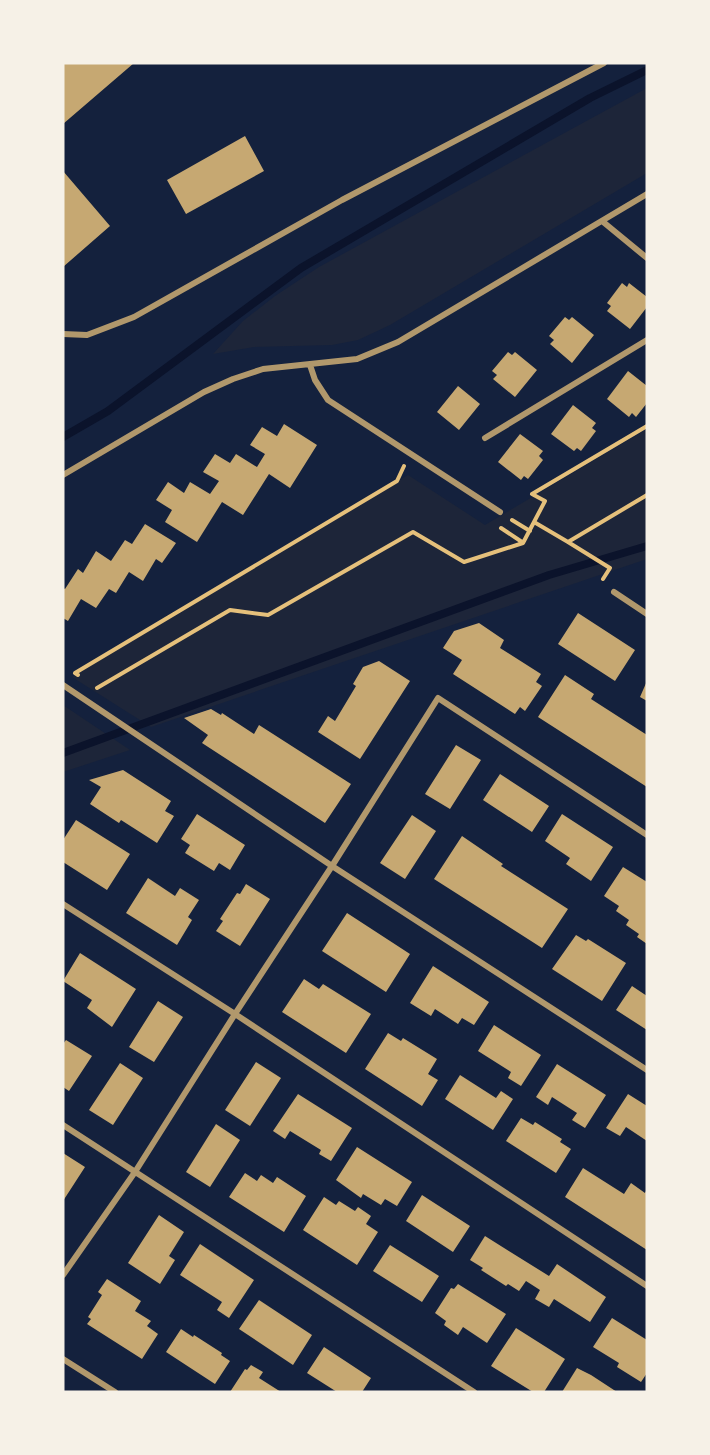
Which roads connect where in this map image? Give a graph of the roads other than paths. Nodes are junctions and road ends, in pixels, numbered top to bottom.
1 (604, 63) edge
2 (647, 194) edge
3 (602, 221) junction
4 (647, 258) edge
5 (63, 334) edge
6 (647, 340) edge
7 (310, 365) junction
8 (485, 438) dead end
9 (63, 475) edge
10 (500, 512) road end
11 (614, 592) dead end
12 (647, 614) edge
13 (63, 685) edge
14 (647, 835) edge
15 (333, 866) junction
16 (63, 904) edge
17 (235, 1014) junction
18 (647, 1070) edge
19 (63, 1125) edge
20 (135, 1172) junction
21 (63, 1275) edge
22 (647, 1286) edge
23 (63, 1359) edge
24 (114, 1392) edge
25 (474, 1392) edge

1 - 5 street
2 - 3 street
3 - 4 street
3 - 7 street
6 - 8 street
7 - 9 street
7 - 10 street
11 - 12 street
13 - 15 street
14 - 15 street
15 - 17 street
15 - 18 street
16 - 17 street
17 - 20 street
17 - 22 street
19 - 20 street
20 - 21 street
20 - 25 street
23 - 24 street

